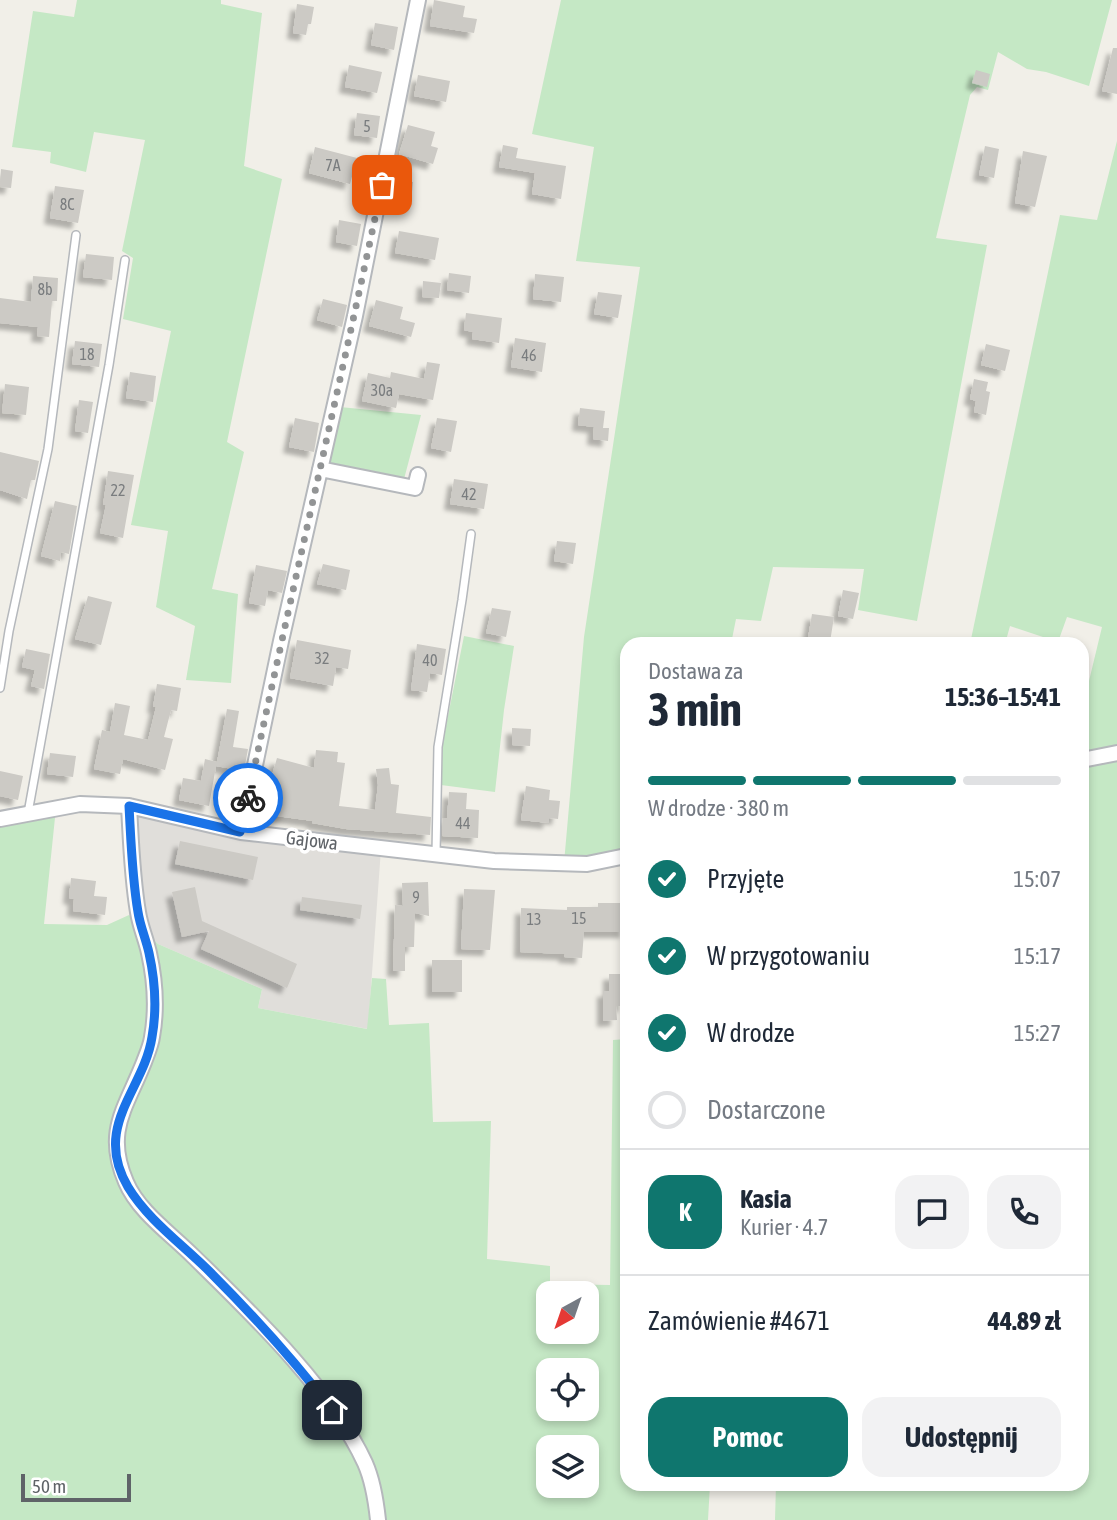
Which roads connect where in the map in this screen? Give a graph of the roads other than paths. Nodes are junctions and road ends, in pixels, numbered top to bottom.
1 (418, 0) edge
2 (76, 235) dead end
3 (125, 260) dead end
4 (320, 469) junction
5 (418, 475) dead end
6 (471, 534) dead end
7 (0, 688) edge
8 (1117, 753) edge
9 (1089, 759) edge
10 (129, 806) junction
11 (28, 813) junction
12 (0, 819) edge
13 (240, 832) junction
14 (436, 855) junction
15 (620, 857) edge
16 (378, 1520) edge

1 - 4 street
2 - 7 lane
3 - 11 lane
4 - 5 street
4 - 13 street
6 - 14 lane
8 - 9 street
10 - 11 street, Gajowa
10 - 13 street, Gajowa
10 - 16 street
11 - 12 street, Gajowa
13 - 14 street, Gajowa
14 - 15 street, Gajowa

